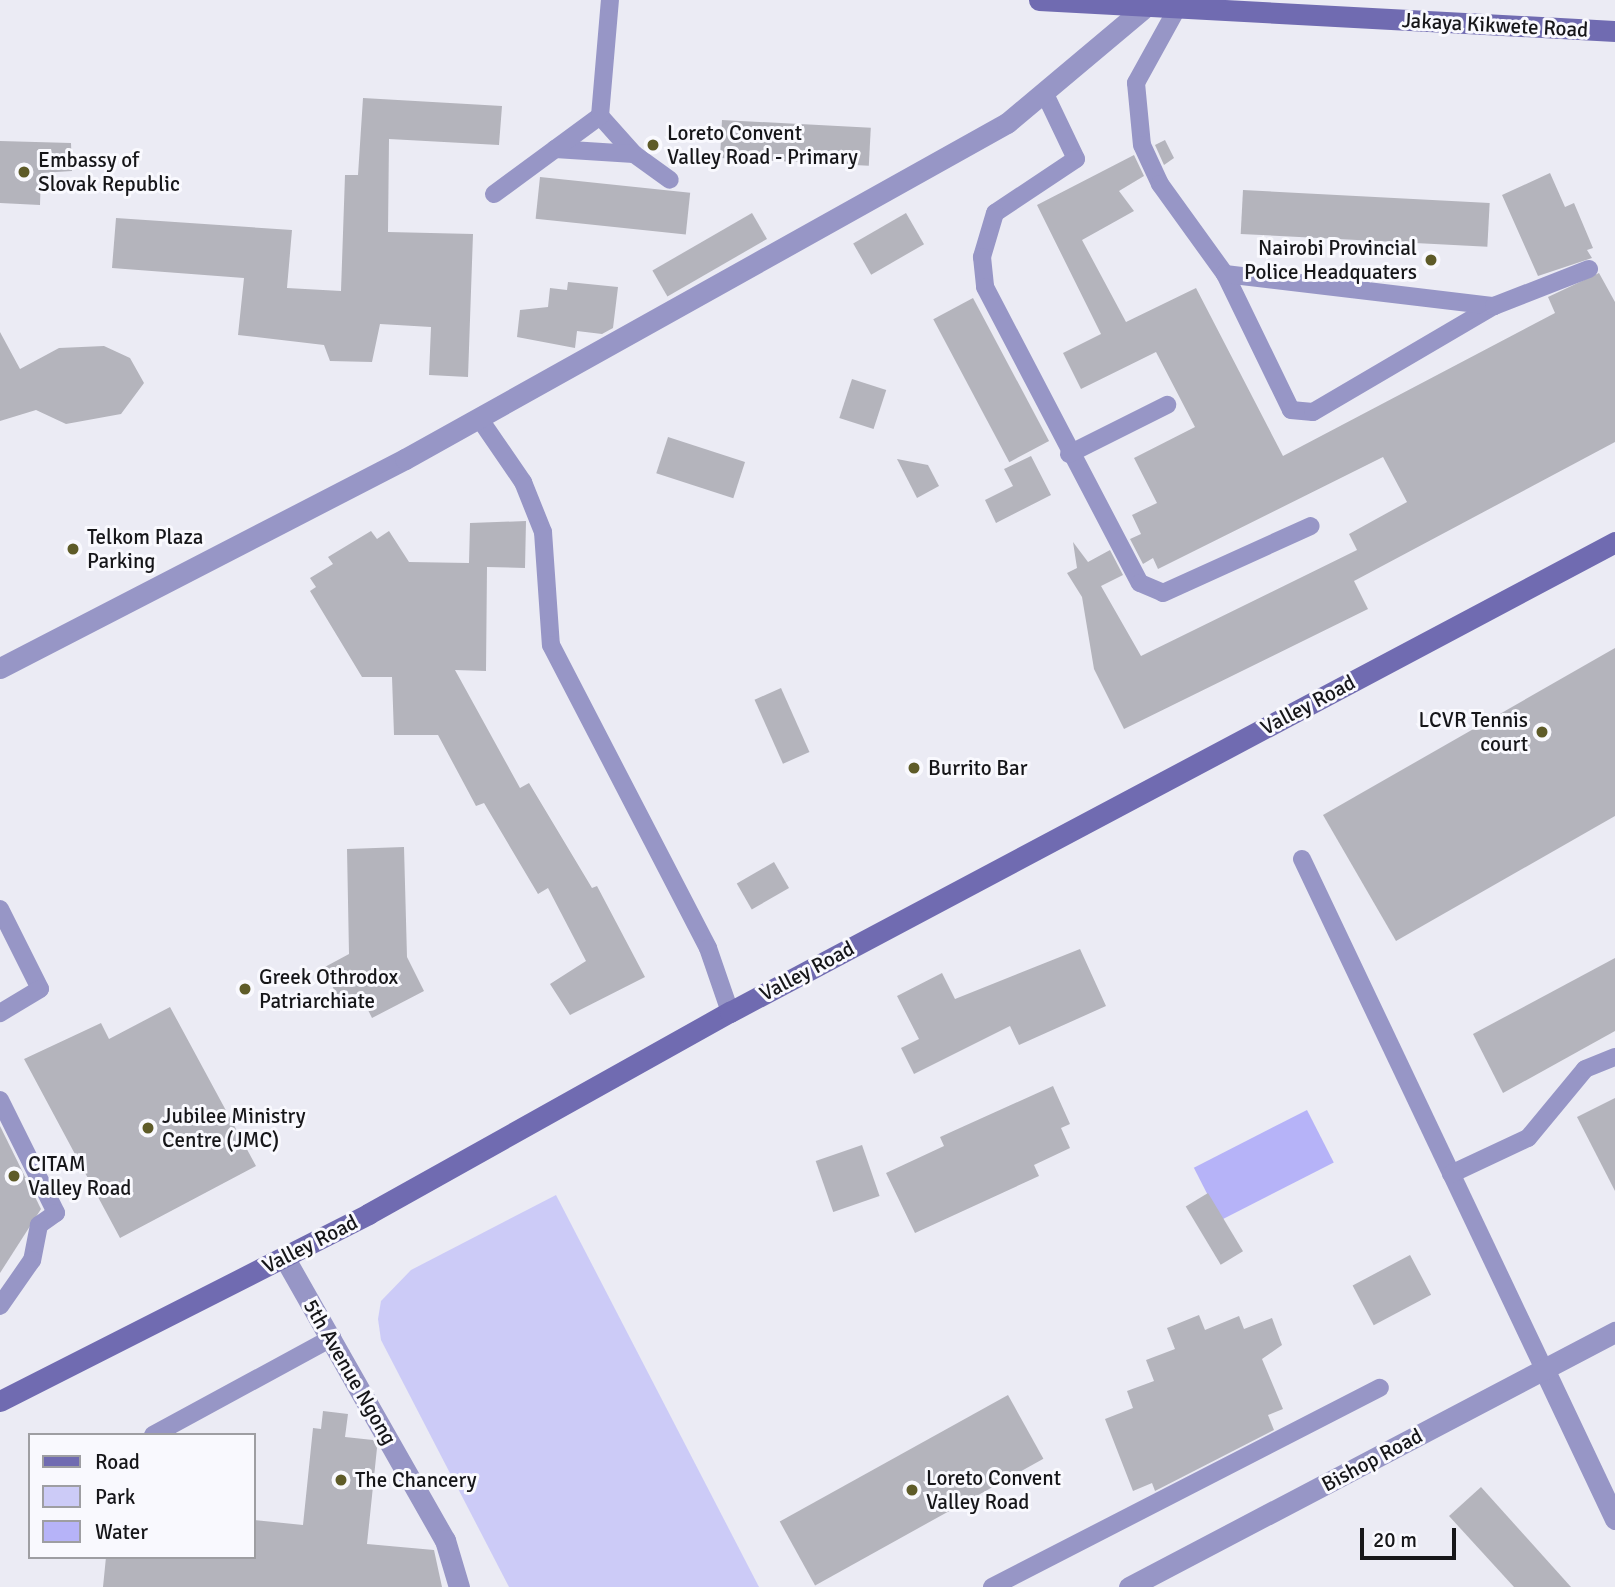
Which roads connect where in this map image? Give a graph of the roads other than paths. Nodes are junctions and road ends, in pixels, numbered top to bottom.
1 (610, 0) edge
2 (1039, 0) edge
3 (1150, 3) junction
4 (1179, 5) junction
5 (1270, 6) edge
6 (1615, 31) edge
7 (1045, 94) junction
8 (600, 116) junction
9 (555, 149) junction
10 (634, 153) junction
11 (670, 180) dead end
12 (494, 194) dead end
13 (1589, 269) dead end
14 (1225, 274) junction
15 (1494, 306) junction
16 (1167, 405) dead end
17 (479, 418) junction
18 (1069, 454) junction
19 (1311, 526) dead end
20 (1615, 542) edge
21 (0, 668) edge
22 (1302, 859) dead end
23 (0, 909) edge
24 (730, 1012) junction
25 (0, 1013) edge
26 (1615, 1056) edge
27 (0, 1100) edge
28 (1451, 1174) junction
29 (288, 1264) junction
30 (0, 1306) edge
31 (1615, 1332) edge
32 (332, 1338) junction
33 (1544, 1369) junction
34 (1380, 1388) dead end
35 (0, 1401) edge
36 (157, 1433) edge
37 (1615, 1520) edge
38 (459, 1587) edge
39 (992, 1587) edge
40 (1129, 1587) edge

1 - 8 lane
2 - 3 main road, Jakaya Kikwete Road
3 - 4 main road, Jakaya Kikwete Road
3 - 7 street
4 - 5 main road, Jakaya Kikwete Road
4 - 14 lane
5 - 6 main road, Jakaya Kikwete Road
7 - 17 street
7 - 18 lane
8 - 9 lane
8 - 10 lane
9 - 10 lane
9 - 12 lane
10 - 11 lane
13 - 15 lane
14 - 15 lane
14 - 15 lane
16 - 18 lane
17 - 21 street
17 - 24 lane
18 - 19 lane
20 - 24 main road, Valley Road
22 - 28 lane
23 - 25 lane
24 - 29 main road, Valley Road
26 - 28 lane
27 - 30 lane
28 - 33 lane
29 - 32 street, 5th Avenue Ngong
29 - 35 main road, Valley Road
31 - 33 street, Bishop Road
32 - 36 lane
32 - 38 street, 5th Avenue Ngong
33 - 37 street
33 - 40 street, Bishop Road
34 - 39 lane

